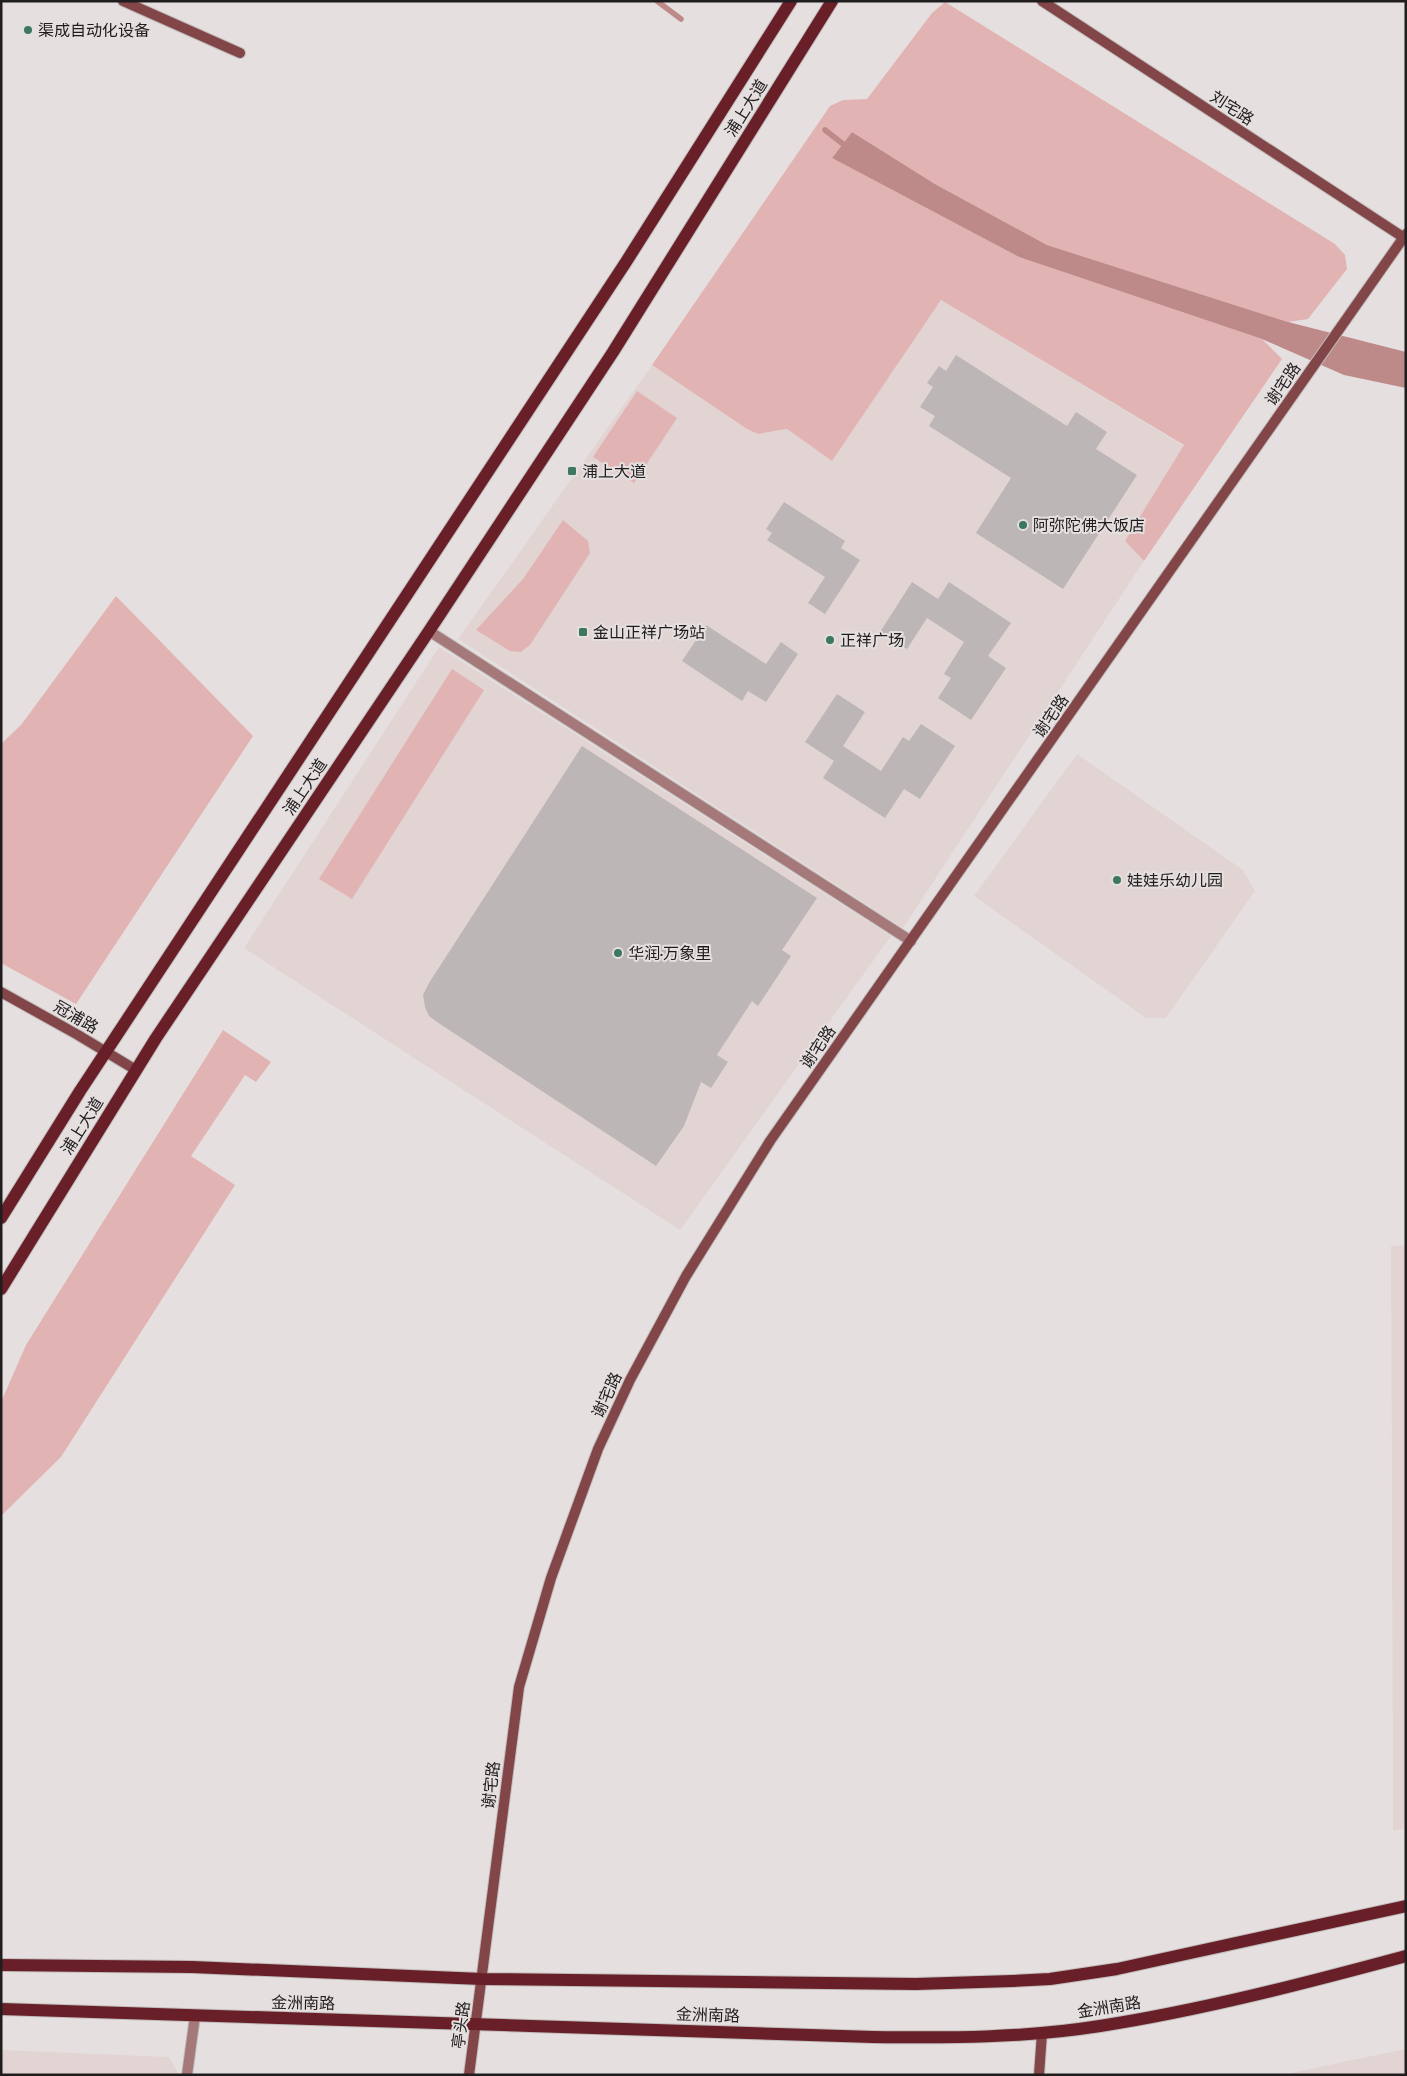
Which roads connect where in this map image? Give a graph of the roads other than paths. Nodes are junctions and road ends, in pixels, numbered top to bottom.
1 (123, 1) edge
2 (790, 1) edge
3 (832, 1) edge
4 (1042, 1) edge
5 (240, 53) dead end
6 (1405, 237) edge
7 (429, 631) junction
8 (911, 941) junction
9 (1, 992) edge
10 (106, 1052) junction
11 (136, 1070) junction
12 (1, 1218) edge
13 (1, 1289) edge
14 (1406, 1906) edge
15 (1406, 1956) edge
16 (1, 1965) edge
17 (482, 1979) junction
18 (1, 2009) edge
19 (195, 2016) junction
20 (476, 2023) junction
21 (1042, 2033) junction
22 (188, 2075) edge
23 (469, 2075) edge
24 (1039, 2075) edge

1 - 5 street
2 - 10 main road, 浦上大道
3 - 7 main road, 浦上大道
4 - 6 street, 刘宅路
6 - 8 street, 谢宅路
7 - 8 street
7 - 11 main road, 浦上大道
8 - 17 street, 谢宅路
9 - 10 street, 冠浦路
10 - 11 street, 冠浦路
10 - 12 main road, 浦上大道
11 - 13 main road, 浦上大道
14 - 17 main road, 金洲南路
15 - 21 main road, 金洲南路
16 - 17 main road, 金洲南路
17 - 20 street, 亭头路
18 - 19 main road, 金洲南路
19 - 20 main road, 金洲南路
19 - 22 street
20 - 21 main road, 金洲南路
20 - 23 street, 亭头路
21 - 24 street

